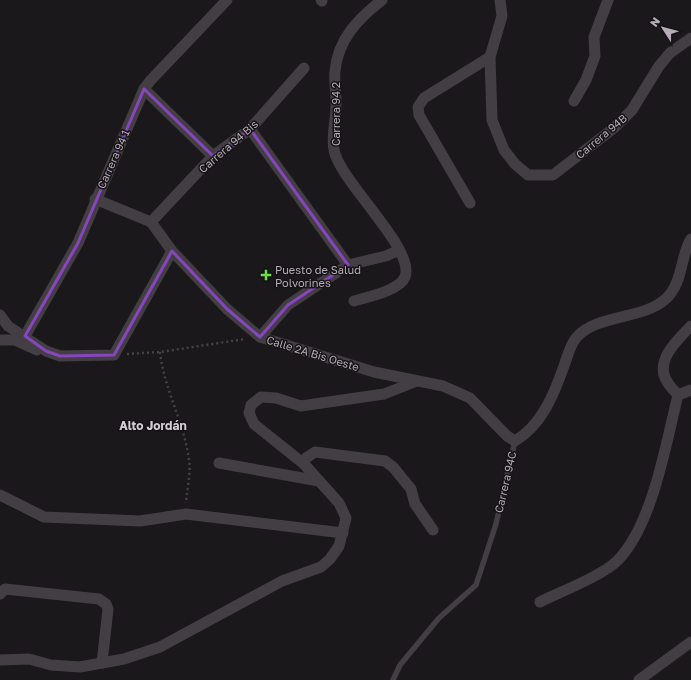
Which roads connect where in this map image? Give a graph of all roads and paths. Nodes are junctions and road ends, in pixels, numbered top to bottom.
1 (227, 0) edge
2 (382, 0) edge
3 (500, 0) edge
4 (608, 0) edge
5 (691, 38) edge
6 (490, 57) junction
7 (304, 68) dead end
8 (144, 89) junction
9 (574, 101) dead end
10 (250, 129) junction
11 (213, 156) junction
12 (95, 199) junction
13 (470, 203) dead end
14 (151, 222) junction
15 (691, 239) edge
16 (399, 250) junction
17 (172, 251) junction
18 (348, 265) junction
19 (354, 301) dead end
20 (0, 315) edge
21 (4, 324) edge
22 (691, 326) edge
23 (25, 336) junction
24 (260, 337) junction
25 (0, 340) edge
26 (46, 351) junction
27 (160, 352) junction
28 (114, 355) junction
29 (417, 381) junction
30 (691, 390) edge
31 (678, 395) junction
32 (515, 441) junction
33 (219, 463) dead end
34 (304, 464) junction
35 (319, 481) junction
36 (0, 495) edge
37 (186, 514) junction
38 (433, 530) dead end
39 (343, 533) junction
40 (2, 590) edge
41 (540, 602) dead end
42 (691, 642) edge
43 (0, 660) edge
44 (102, 663) junction
45 (393, 680) edge
46 (639, 680) edge

1 - 8 street, Carrera 94 1
2 - 16 street, Carrera 94 2
3 - 6 street
4 - 9 street
5 - 6 street, Carrera 94B
6 - 13 street
7 - 10 street, Carrera 94 Bis
8 - 11 street
8 - 12 street, Carrera 94 1
10 - 11 street, Carrera 94 Bis
10 - 18 street
11 - 14 street, Carrera 94 Bis
12 - 14 street
12 - 23 street, Carrera 94 1
14 - 17 street, Calle 2A Bis Oeste
15 - 32 street, Carrera 94C
16 - 18 street
16 - 19 street, Carrera 94 2
17 - 24 street, Calle 2A Bis Oeste
17 - 28 street
18 - 24 street
20 - 21 street
21 - 23 street
22 - 31 street
23 - 26 street
24 - 27 path
24 - 29 street, Calle 2A Bis Oeste
25 - 26 street
26 - 28 street
27 - 28 path
27 - 37 path
29 - 32 street, Calle 2A Bis Oeste
29 - 34 street
30 - 31 street
31 - 41 street
32 - 45 lane, Carrera 94C
33 - 35 street
34 - 35 street
34 - 38 street
35 - 39 street
36 - 37 street
37 - 39 street
39 - 44 street
40 - 44 street
42 - 46 street
43 - 44 street

